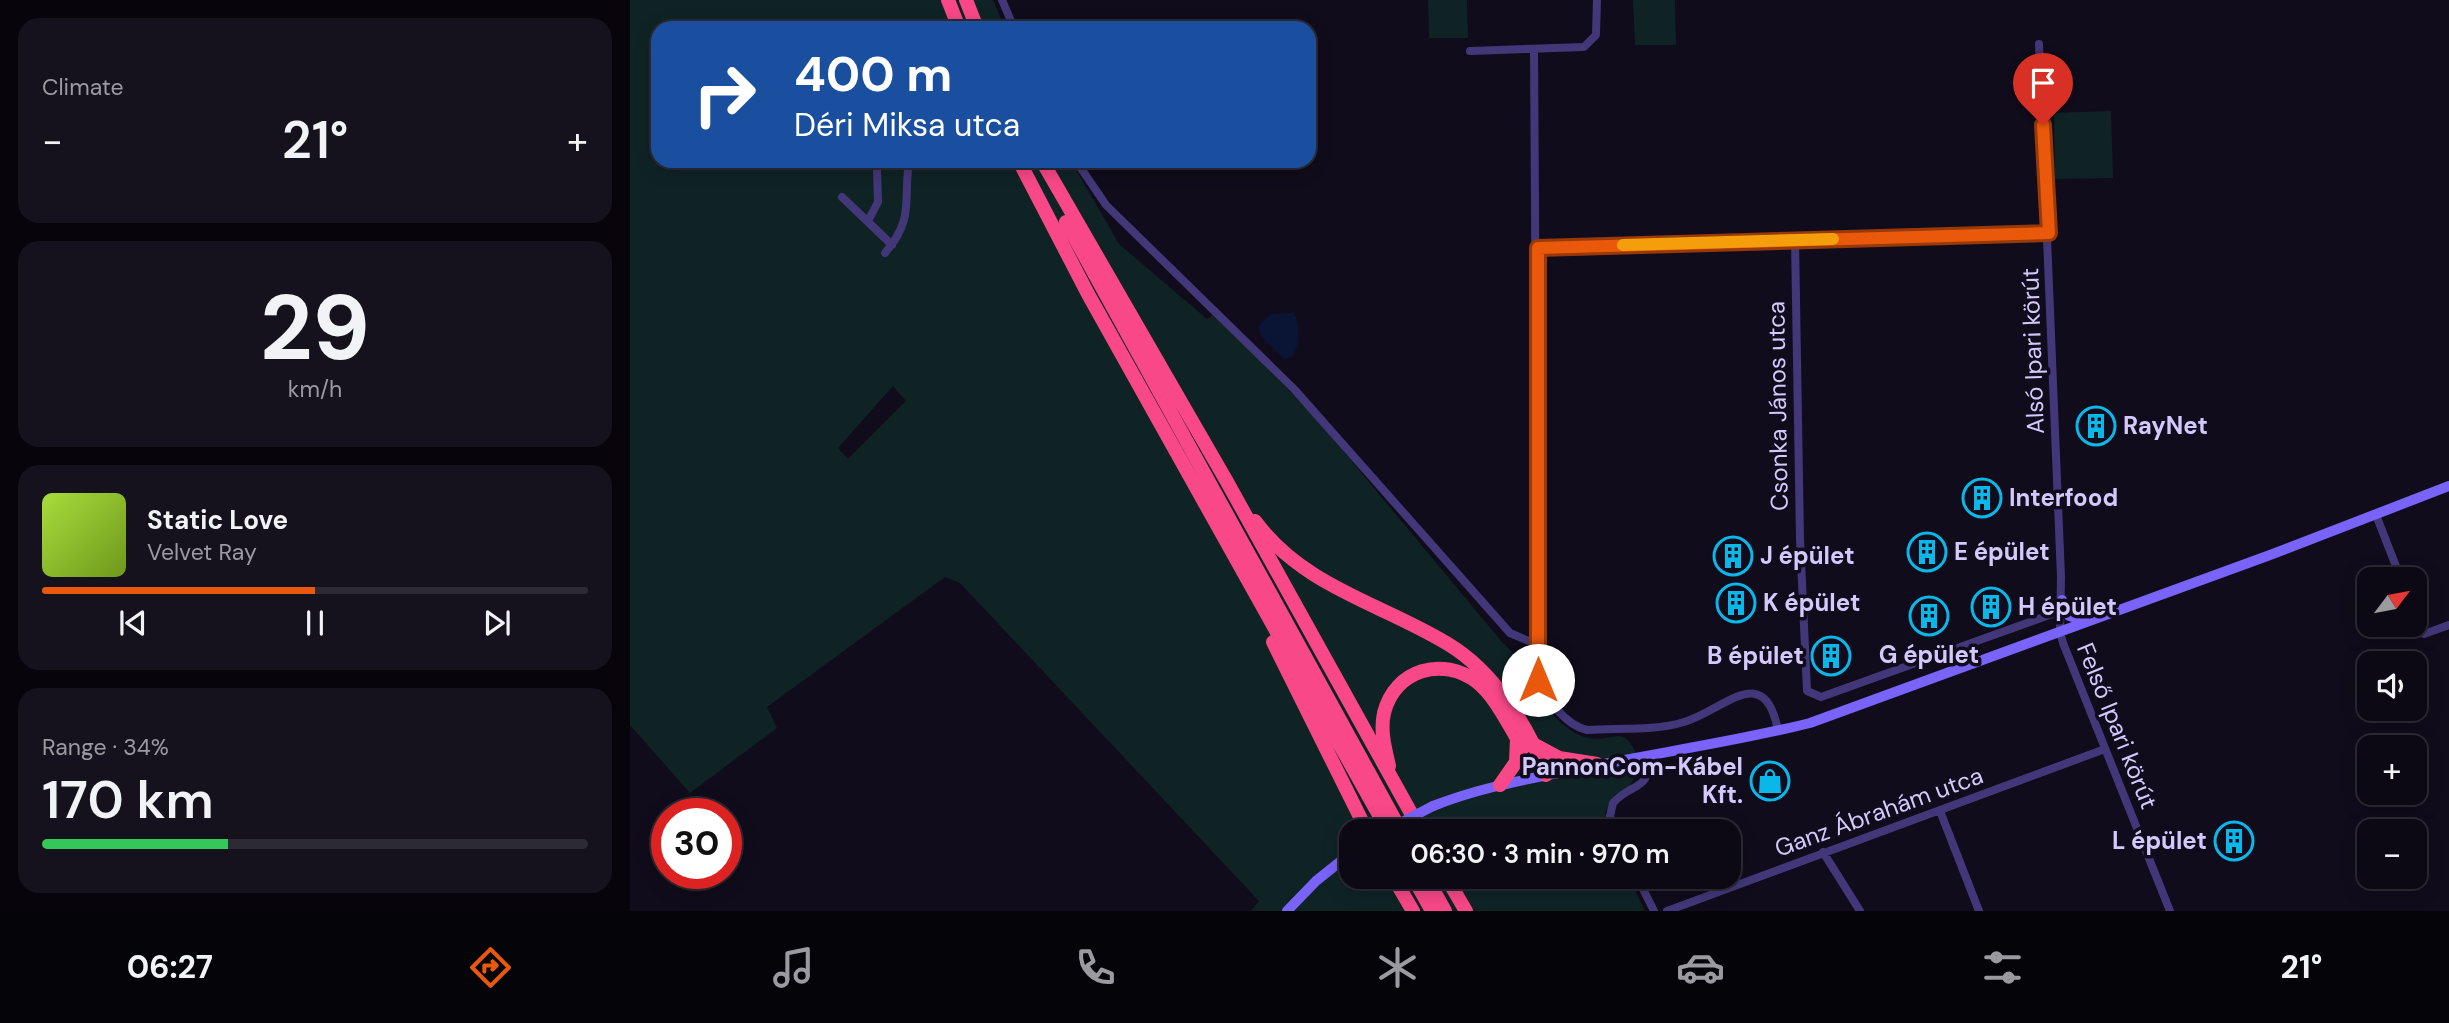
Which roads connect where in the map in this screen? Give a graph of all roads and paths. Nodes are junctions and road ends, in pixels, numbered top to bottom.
1 (948, 0) edge
2 (966, 0) edge
3 (1002, 0) edge
4 (1598, 0) edge
5 (956, 21) edge
6 (974, 21) edge
7 (1011, 21) edge
8 (2039, 44) dead end
9 (1534, 50) junction
10 (1470, 51) dead end
11 (909, 168) edge
12 (1023, 168) edge
13 (1039, 168) edge
14 (1046, 168) edge
15 (1081, 168) edge
16 (877, 170) dead end
17 (842, 197) dead end
18 (868, 221) junction
19 (2049, 233) junction
20 (1795, 240) junction
21 (892, 245) junction
22 (1538, 248) junction
23 (885, 253) dead end
24 (1226, 480) junction
25 (2449, 486) edge
26 (2376, 515) junction
27 (2396, 567) edge
28 (1254, 592) junction
29 (2062, 600) junction
30 (2061, 615) junction
31 (2090, 621) junction
32 (2449, 625) edge
33 (2060, 632) junction
34 (2427, 633) edge
35 (1538, 645) junction
36 (1778, 731) junction
37 (1523, 740) junction
38 (2105, 749) junction
39 (1648, 755) junction
40 (1597, 764) junction
41 (1546, 775) junction
42 (1500, 785) junction
43 (1401, 797) junction
44 (1940, 811) junction
45 (1361, 819) edge
46 (1379, 819) edge
47 (1394, 819) edge
48 (1409, 819) edge
49 (1414, 819) edge
50 (1611, 819) edge
51 (1823, 852) junction
52 (1339, 863) edge
53 (1400, 889) edge
54 (1420, 889) edge
55 (1433, 889) edge
56 (1453, 889) edge
57 (1643, 889) edge
58 (1287, 911) edge
59 (1411, 911) edge
60 (1432, 911) edge
61 (1445, 911) edge
62 (1466, 911) edge
63 (1654, 911) edge
64 (1667, 911) edge
65 (1860, 911) edge
66 (1979, 911) edge
67 (2170, 911) edge

1 - 5 highway
2 - 6 highway
3 - 7 street
4 - 9 street
8 - 19 street, Alsó Ipari körút
9 - 10 street
9 - 22 street
11 - 21 street
12 - 28 highway
13 - 47 highway
14 - 24 highway
15 - 35 street
16 - 18 street
17 - 18 street
18 - 21 street
19 - 20 street
19 - 29 street, Alsó Ipari körút
20 - 22 street
20 - 30 street, Csonka János utca
21 - 23 street
22 - 35 street
24 - 37 highway
24 - 43 highway
25 - 26 main road
26 - 27 street
26 - 31 main road
28 - 45 highway
28 - 46 highway
29 - 30 street, Alsó Ipari körút
29 - 31 main road
30 - 33 street, Alsó Ipari körút
31 - 33 main road
32 - 34 street
33 - 36 main road
33 - 38 street, Felső Ipari körút
35 - 36 street
36 - 39 main road
37 - 40 highway
37 - 41 highway
37 - 42 highway
37 - 43 highway
38 - 44 street, Ganz Ábrahám utca
38 - 67 street, Felső Ipari körút
39 - 40 main road
39 - 50 street
40 - 41 main road
41 - 42 main road
42 - 48 main road, bridge
43 - 49 highway
44 - 51 street, Ganz Ábrahám utca
44 - 66 street
51 - 64 street, Ganz Ábrahám utca
51 - 65 street
52 - 58 main road
53 - 59 highway
54 - 60 highway
55 - 61 highway
56 - 62 highway
57 - 63 street

